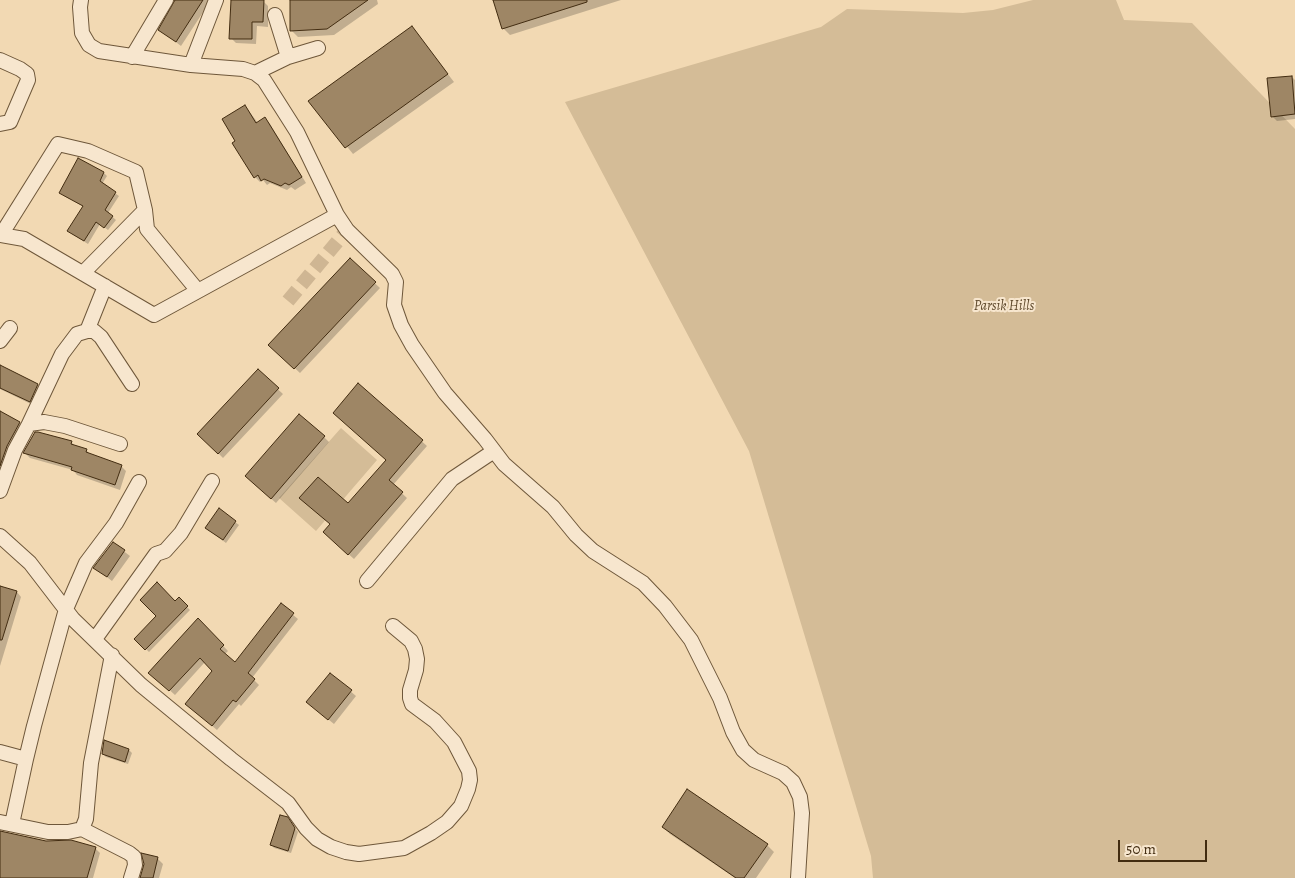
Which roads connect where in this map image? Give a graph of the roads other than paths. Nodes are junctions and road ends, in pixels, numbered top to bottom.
1 (81, 0) edge
2 (166, 0) edge
3 (216, 0) edge
4 (275, 15) dead end
5 (318, 48) dead end
6 (132, 57) junction
7 (288, 57) junction
8 (0, 60) edge
9 (191, 65) junction
10 (255, 73) junction
11 (0, 124) edge
12 (145, 210) junction
13 (338, 215) junction
14 (0, 235) edge
15 (83, 273) junction
16 (105, 286) junction
17 (198, 291) junction
18 (10, 328) dead end
19 (86, 331) junction
20 (0, 341) edge
21 (132, 384) dead end
22 (29, 424) junction
23 (120, 444) dead end
24 (494, 451) junction
25 (212, 481) dead end
26 (139, 482) dead end
27 (0, 491) edge
28 (0, 536) edge
29 (367, 581) dead end
30 (66, 609) junction
31 (393, 626) dead end
32 (95, 639) junction
33 (112, 655) junction
34 (0, 752) edge
35 (26, 759) junction
36 (6, 823) edge
37 (82, 829) junction
38 (131, 878) edge
39 (798, 878) edge

1 - 6 street
2 - 6 street
3 - 9 street
4 - 7 street
5 - 7 street
6 - 9 street
7 - 10 street
8 - 11 street
9 - 10 street
10 - 13 street
12 - 14 street
12 - 15 street
12 - 17 street
13 - 17 street
13 - 24 street
14 - 15 street
15 - 16 street
16 - 17 street
16 - 19 street
18 - 20 street
19 - 21 street
19 - 22 street
22 - 23 street
22 - 27 street
24 - 29 street
24 - 39 street
25 - 32 street
26 - 30 street
28 - 30 street
30 - 32 street
30 - 35 street
31 - 33 street
32 - 33 street
33 - 37 street
34 - 35 street
35 - 36 street
36 - 37 street
37 - 38 street

